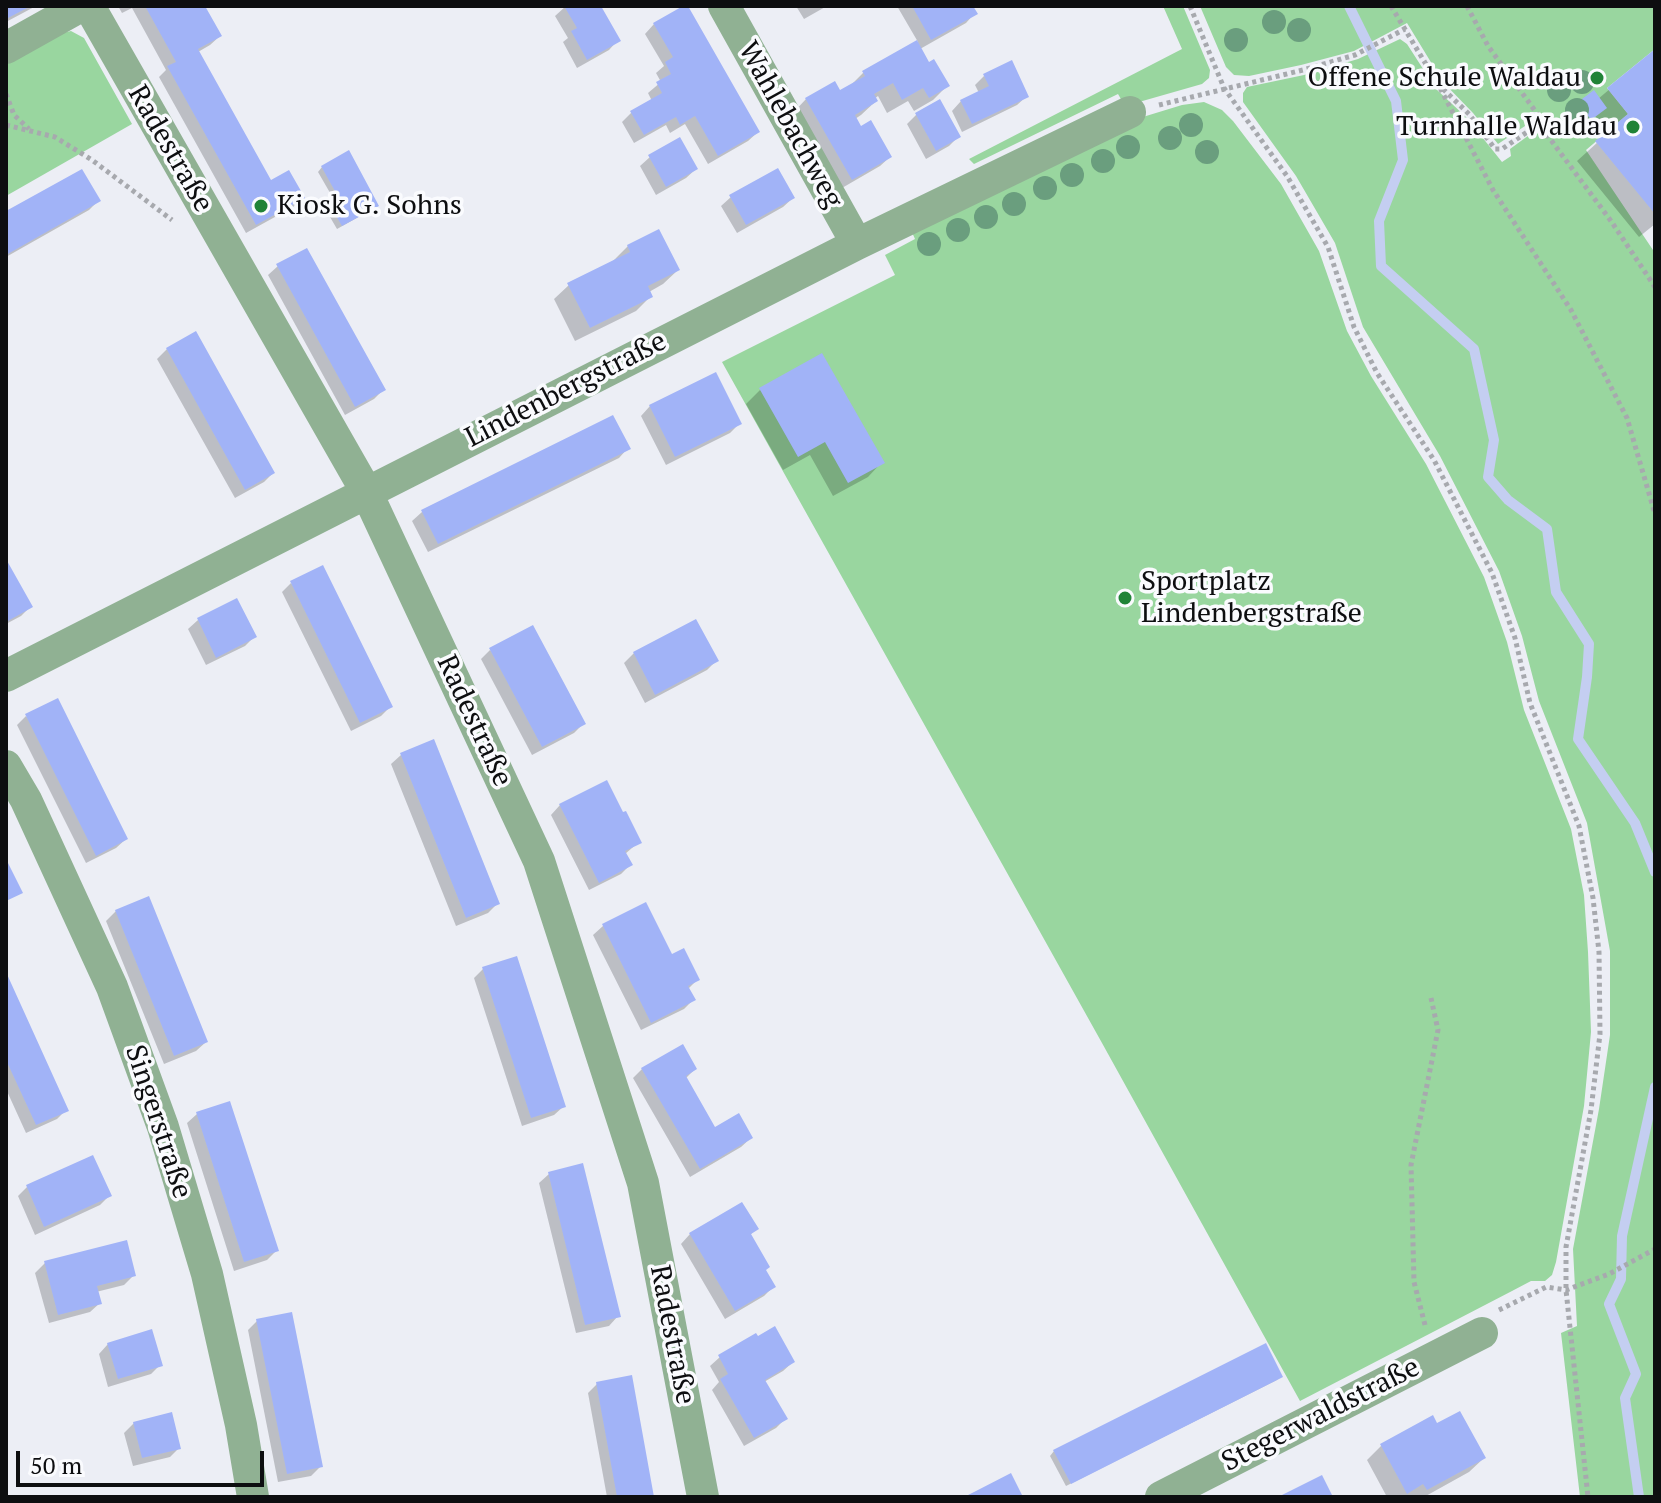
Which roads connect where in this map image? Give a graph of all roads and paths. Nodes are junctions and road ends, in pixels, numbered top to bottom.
1 (81, 6) edge
2 (89, 6) edge
3 (724, 6) edge
4 (1190, 6) edge
5 (1391, 6) edge
6 (1467, 6) edge
7 (1405, 29) junction
8 (6, 48) edge
9 (1439, 86) junction
10 (1224, 88) junction
11 (6, 94) edge
12 (1130, 112) joint
13 (1539, 124) junction
14 (6, 125) edge
15 (30, 130) junction
16 (177, 223) dead end
17 (857, 244) junction
18 (1655, 287) edge
19 (366, 491) junction
20 (1655, 514) edge
21 (6, 676) edge
22 (6, 766) edge
23 (1431, 998) dead end
24 (1655, 1249) edge
25 (1566, 1290) junction
26 (1482, 1333) joint
27 (1434, 1357) junction
28 (253, 1497) edge
29 (703, 1497) edge
30 (1161, 1497) edge
31 (1588, 1497) edge

1 - 8 street
2 - 19 street, Radestraße
3 - 17 street, Wahlebachweg
4 - 10 path
5 - 7 path
6 - 13 path
7 - 9 path
7 - 10 path
9 - 13 path
9 - 20 path
10 - 12 path
10 - 25 path
11 - 15 path
12 - 17 street, Lindenbergstraße
13 - 18 path
14 - 15 path
15 - 16 path
17 - 19 street, Lindenbergstraße
19 - 21 street, Lindenbergstraße
19 - 29 street, Radestraße
22 - 28 street, Singerstraße
23 - 27 path
24 - 25 path
25 - 26 path
25 - 31 path
26 - 27 street, Stegerwaldstraße
27 - 30 street, Stegerwaldstraße

